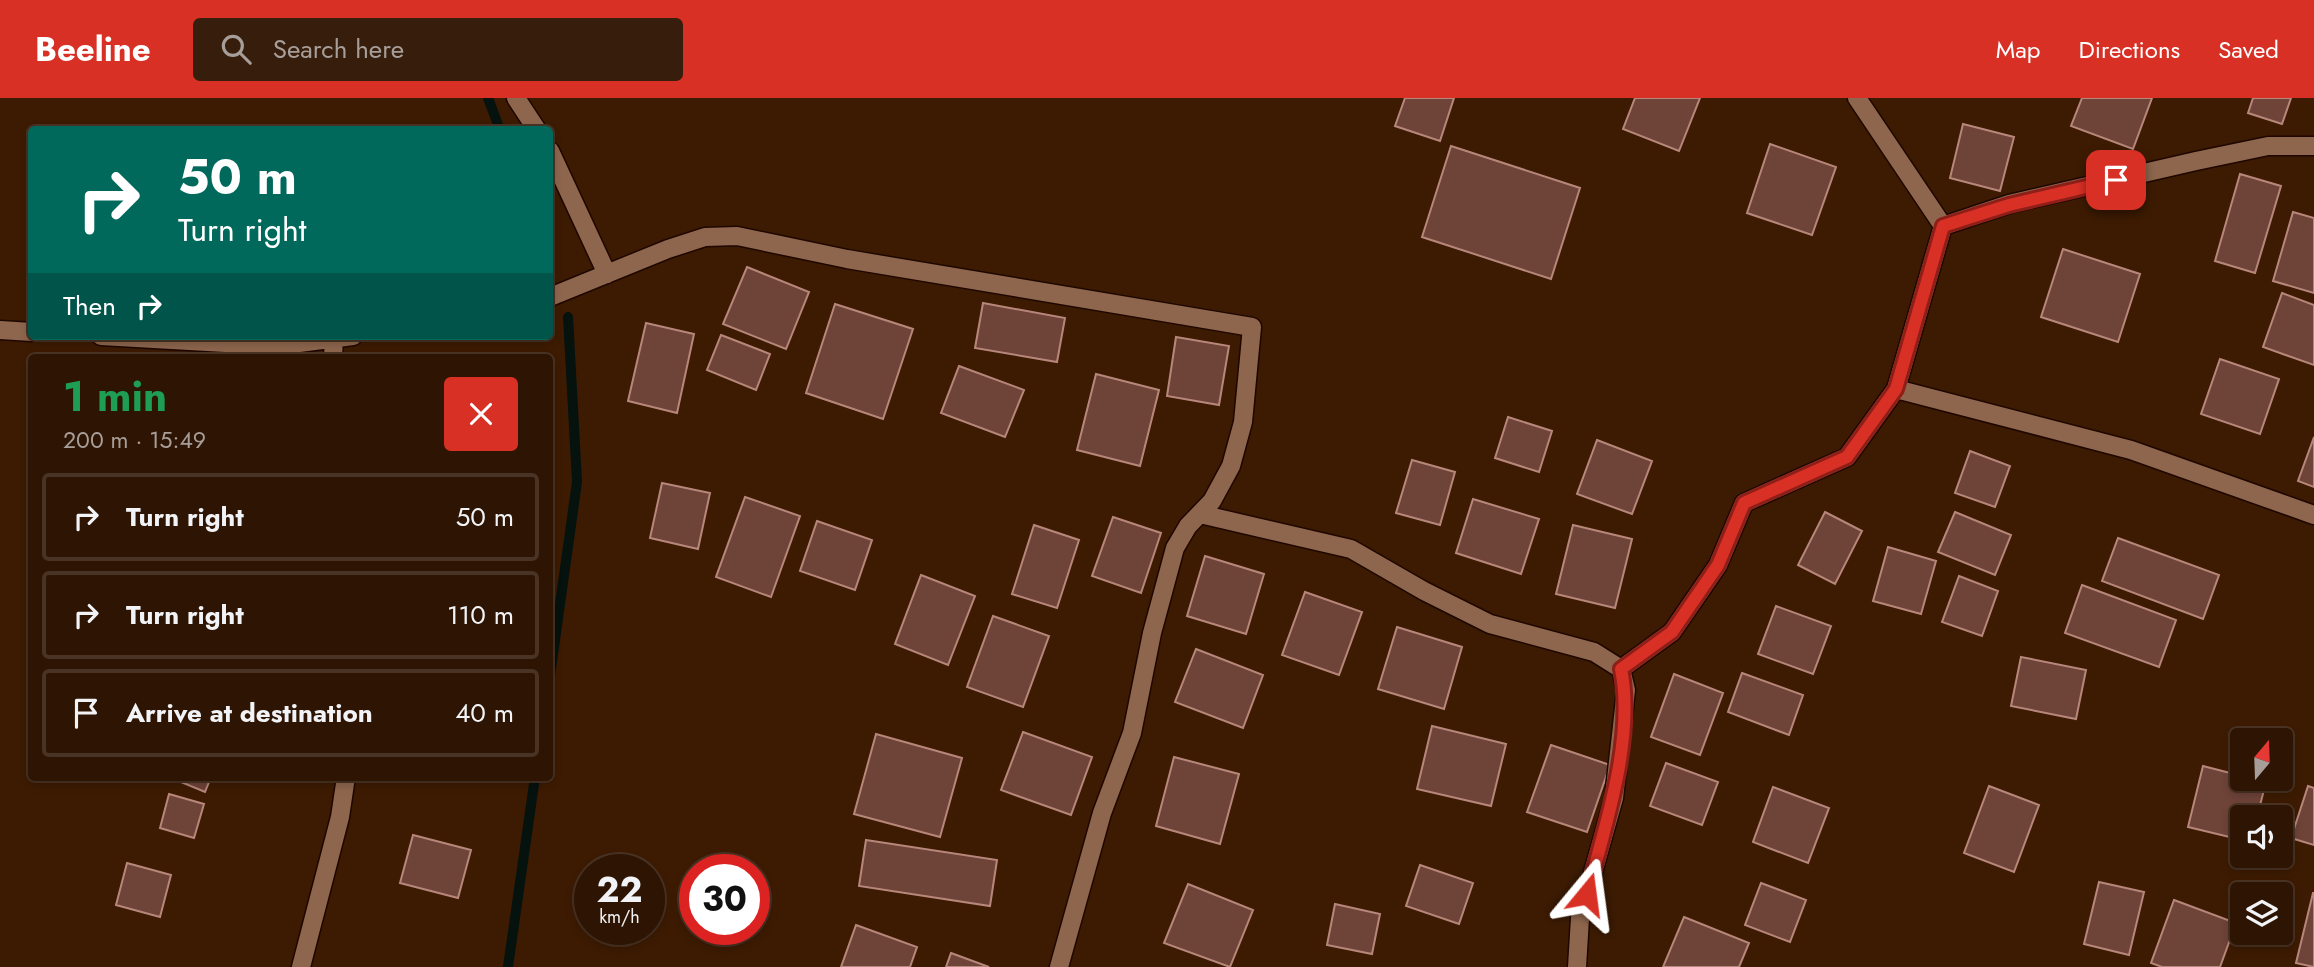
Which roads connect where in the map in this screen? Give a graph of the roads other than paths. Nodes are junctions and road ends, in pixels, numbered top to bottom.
1 (516, 98) edge
2 (1857, 98) edge
3 (534, 126) edge
4 (2314, 146) edge
5 (553, 157) edge
6 (1943, 226) junction
7 (607, 274) junction
8 (553, 296) edge
9 (0, 330) edge
10 (28, 332) edge
11 (171, 340) edge
12 (320, 340) edge
13 (1896, 389) junction
14 (1200, 514) junction
15 (2314, 516) edge
16 (1621, 669) junction
17 (345, 781) edge
18 (301, 967) edge
19 (1059, 967) edge
20 (1577, 967) edge

1 - 3 street
2 - 6 street
4 - 6 street
5 - 7 street
6 - 13 street
7 - 8 street
7 - 14 street
9 - 10 street
11 - 12 street
13 - 15 street
13 - 16 street
14 - 16 street
14 - 19 street
16 - 20 street
17 - 18 street

